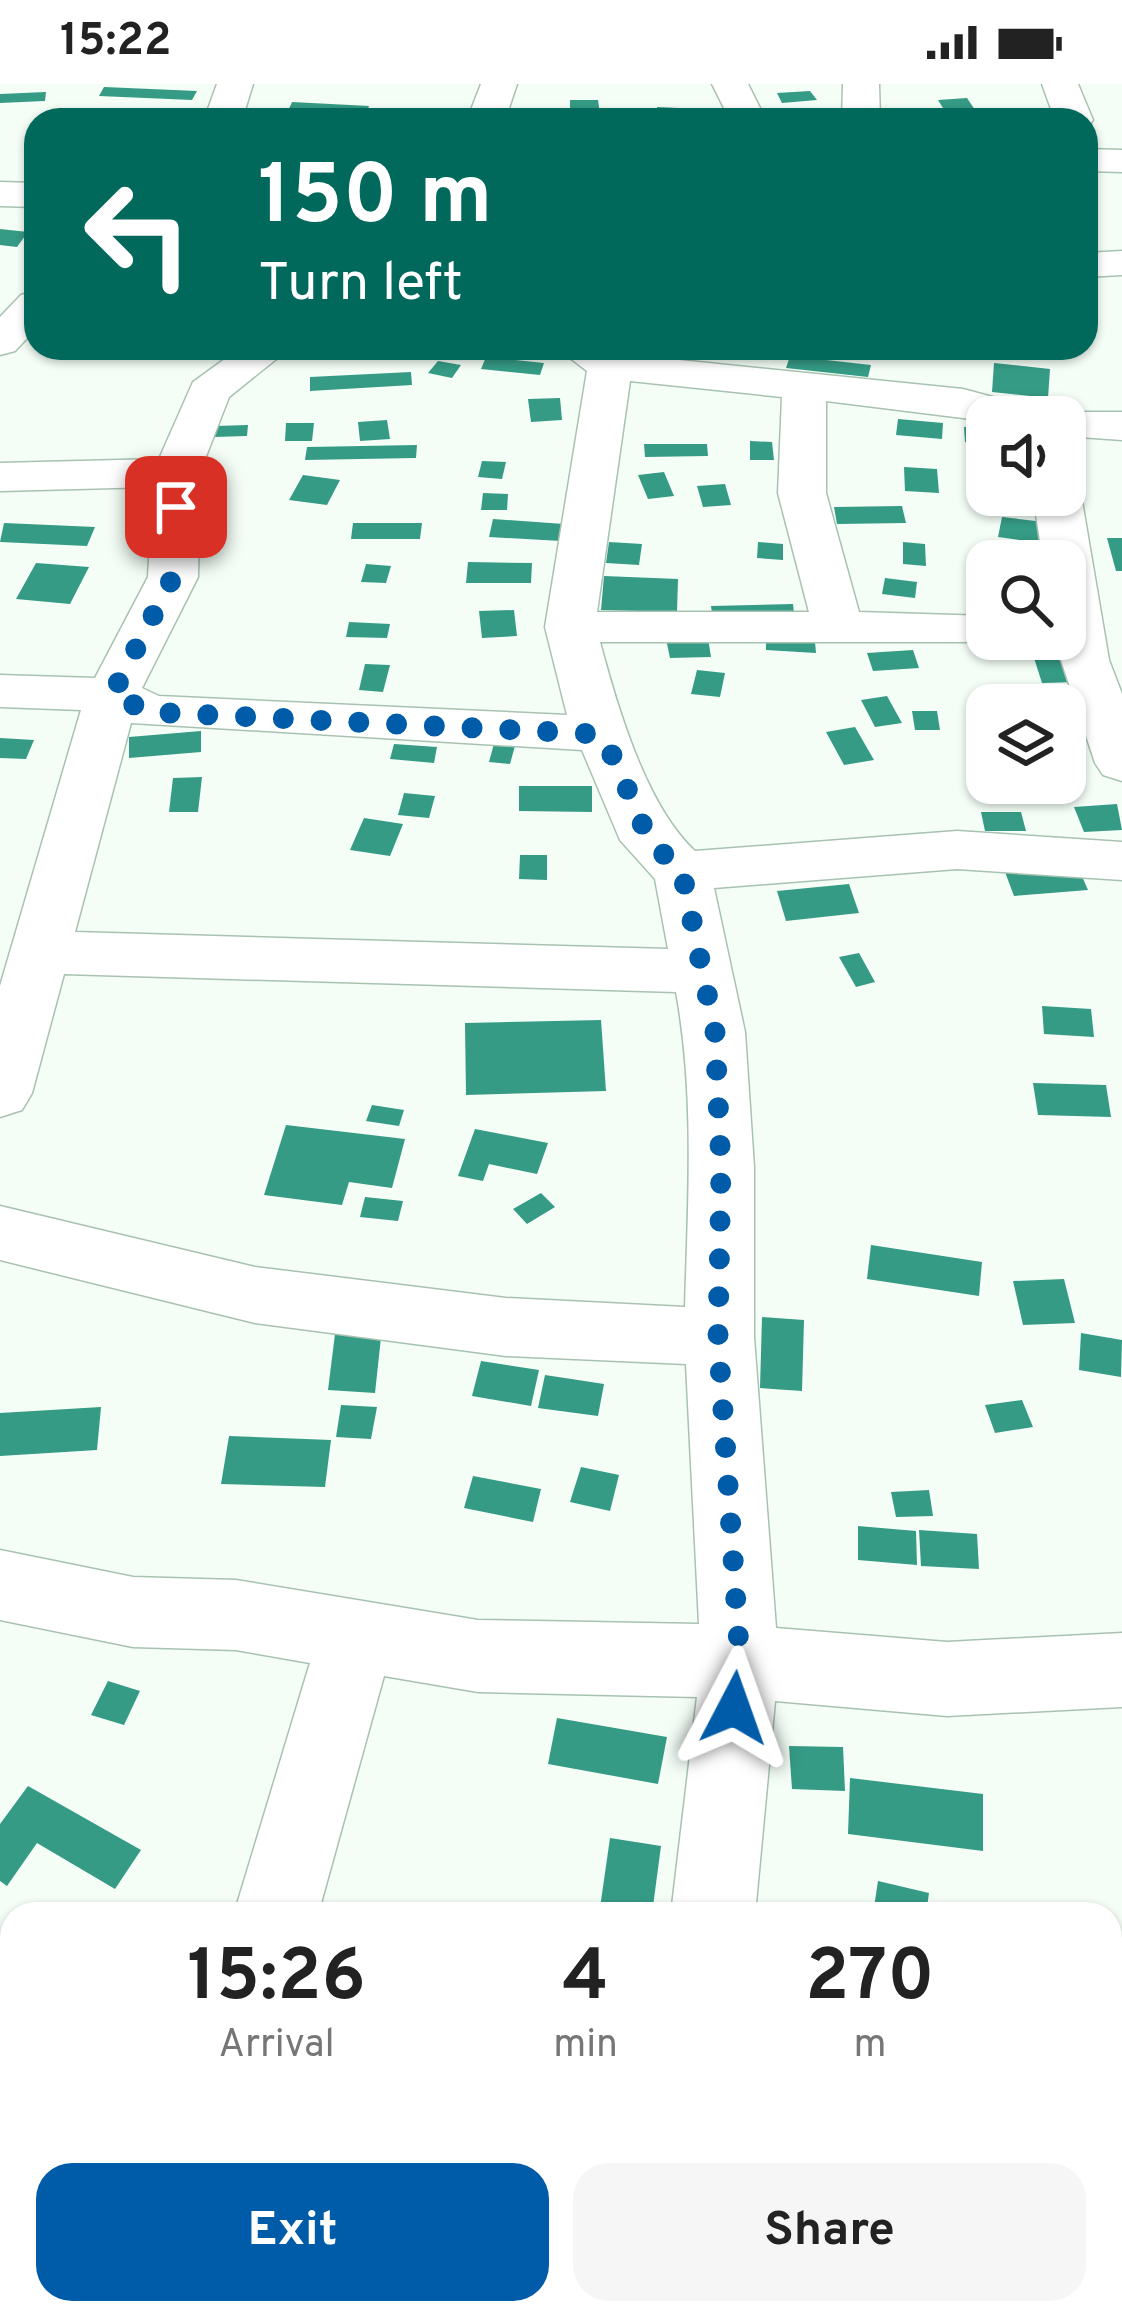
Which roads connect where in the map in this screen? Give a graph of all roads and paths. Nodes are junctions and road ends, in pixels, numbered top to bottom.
1 (24, 316) edge
2 (0, 342) edge
3 (252, 360) edge
4 (594, 360) edge
5 (615, 360) edge
6 (804, 387) junction
7 (966, 403) edge
8 (1086, 423) edge
9 (1122, 426) edge
10 (177, 472) junction
11 (0, 477) edge
12 (1063, 516) edge
13 (570, 627) junction
14 (966, 627) edge
15 (839, 629) junction
16 (1103, 662) edge
17 (0, 691) edge
18 (112, 695) junction
19 (598, 734) junction
20 (1122, 763) edge
21 (1122, 861) edge
22 (682, 872) junction
23 (42, 952) junction
24 (698, 971) junction
25 (0, 1093) edge
26 (0, 1233) edge
27 (718, 1337) junction
28 (0, 1585) edge
29 (357, 1635) junction
30 (740, 1661) junction
31 (1122, 1670) edge
32 (279, 1902) edge
33 (714, 1902) edge

1 - 2 street
3 - 10 street
4 - 13 street
5 - 6 street
6 - 7 street
6 - 15 street
8 - 9 street
10 - 11 street
10 - 18 street
12 - 16 street
13 - 15 street
13 - 19 street
14 - 15 street
16 - 20 street
17 - 18 street
18 - 19 street
18 - 23 street
19 - 22 street
21 - 22 street
22 - 24 street
23 - 24 street
23 - 25 street
24 - 27 street
26 - 27 street
27 - 30 street
28 - 29 street
29 - 30 street
29 - 32 street
30 - 31 street
30 - 33 street

